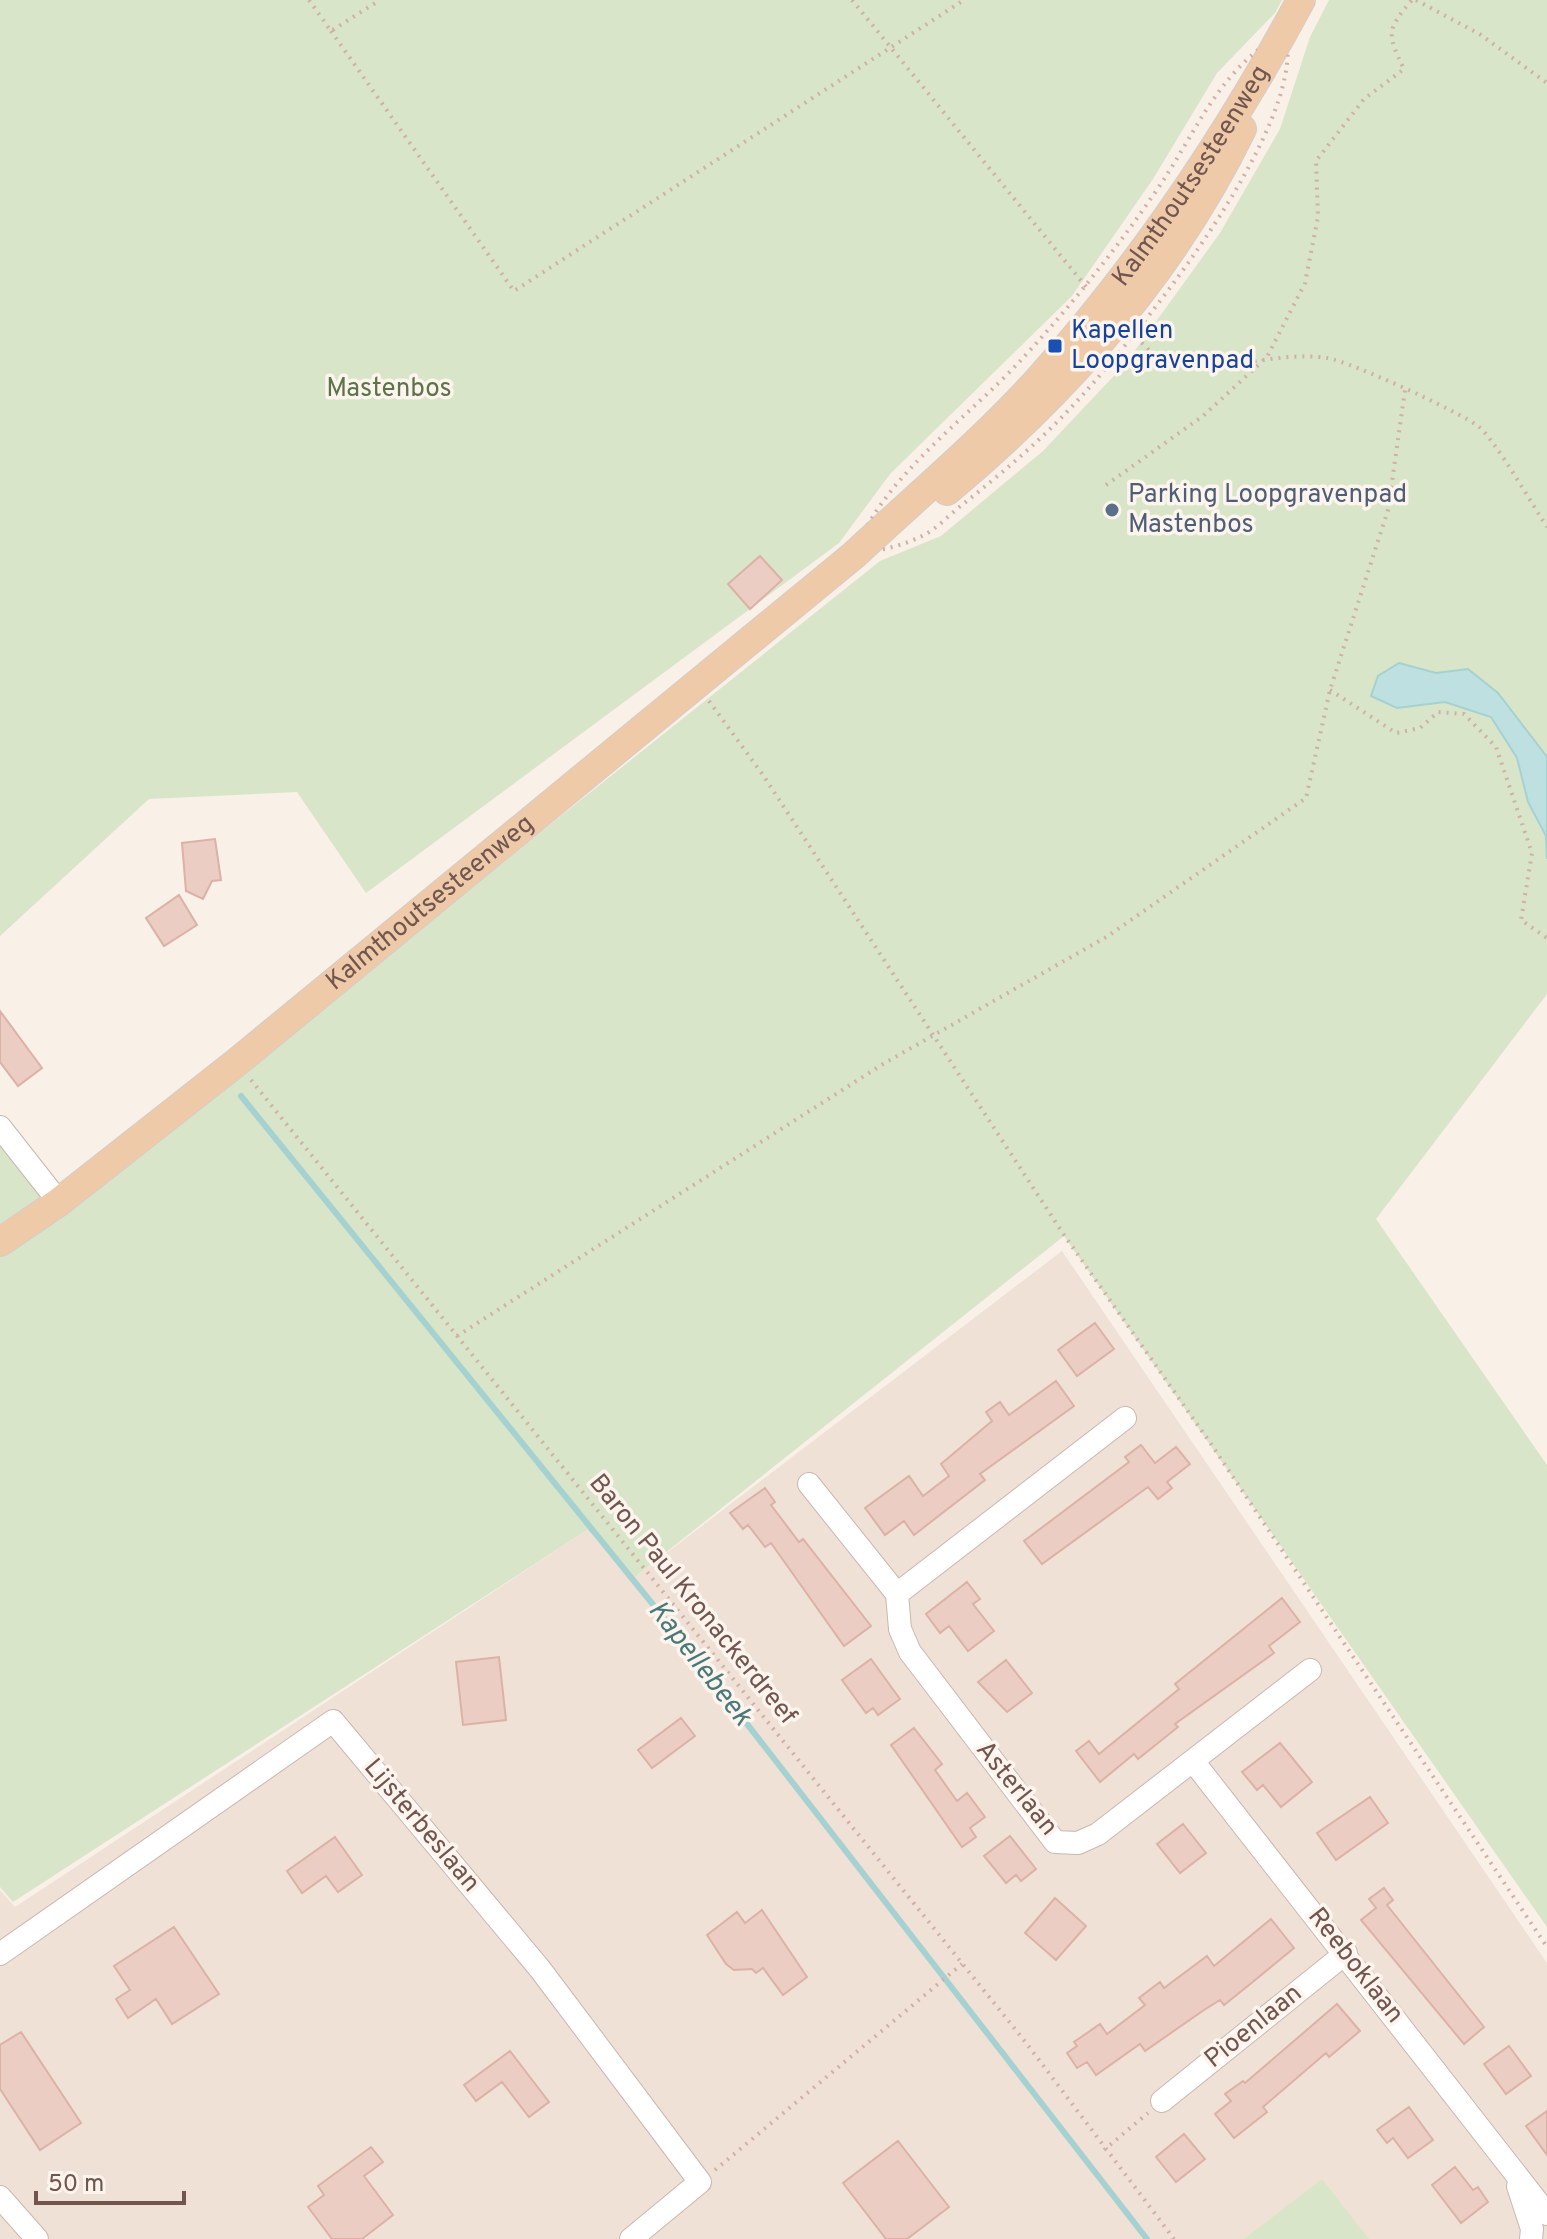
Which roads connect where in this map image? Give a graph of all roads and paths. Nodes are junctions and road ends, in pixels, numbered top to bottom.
1 (309, 0) edge
2 (380, 0) edge
3 (852, 0) edge
4 (964, 0) edge
5 (1301, 0) edge
6 (1414, 0) edge
7 (331, 31) junction
8 (1285, 31) junction
9 (891, 48) junction
10 (1547, 83) edge
11 (1102, 304) junction
12 (1267, 357) junction
13 (1405, 390) junction
14 (1106, 485) dead end
15 (1547, 527) edge
16 (854, 555) junction
17 (696, 683) junction
18 (1330, 690) junction
19 (1547, 938) edge
20 (933, 1034) junction
21 (237, 1062) junction
22 (0, 1127) edge
23 (59, 1202) junction
24 (0, 1242) edge
25 (457, 1336) junction
26 (1125, 1418) dead end
27 (809, 1484) dead end
28 (897, 1594) junction
29 (1310, 1670) dead end
30 (1193, 1761) junction
31 (1547, 1947) edge
32 (1346, 1953) junction
33 (0, 1954) edge
34 (962, 1964) junction
35 (1162, 2101) joint
36 (1104, 2150) junction
37 (1514, 2174) junction
38 (700, 2182) junction
39 (0, 2197) edge
40 (1547, 2214) edge
41 (37, 2239) edge
42 (631, 2239) edge
43 (1174, 2239) edge
44 (1531, 2239) edge

1 - 7 path
2 - 7 path
3 - 9 path
4 - 9 path
5 - 8 main road, Kalmthoutsesteenweg
6 - 10 path
6 - 12 path
7 - 9 path
8 - 11 path
8 - 11 main road, Kalmthoutsesteenweg
9 - 11 path
11 - 12 path
11 - 16 path
11 - 16 main road, Kalmthoutsesteenweg
12 - 13 path
12 - 14 path
13 - 15 path
13 - 18 path
16 - 17 main road, Kalmthoutsesteenweg
17 - 20 path
17 - 21 main road, Kalmthoutsesteenweg
18 - 19 path
18 - 20 path
20 - 25 path
20 - 31 path
21 - 23 main road, Kalmthoutsesteenweg
21 - 25 path, Baron Paul Kronackerdreef
22 - 23 street
23 - 24 main road, Kalmthoutsesteenweg
25 - 34 path, Baron Paul Kronackerdreef
26 - 28 street
27 - 28 street
28 - 30 street, Asterlaan
29 - 30 street, Asterlaan
30 - 32 street, Reeboklaan
32 - 35 street, Pioenlaan
32 - 37 street, Reeboklaan
33 - 38 street, Lijsterbeslaan
34 - 36 path, Baron Paul Kronackerdreef
34 - 38 path
35 - 36 path
36 - 43 path, Baron Paul Kronackerdreef
37 - 40 street, Reeboklaan
37 - 44 street, Reeboklaan
38 - 42 street
39 - 41 street

